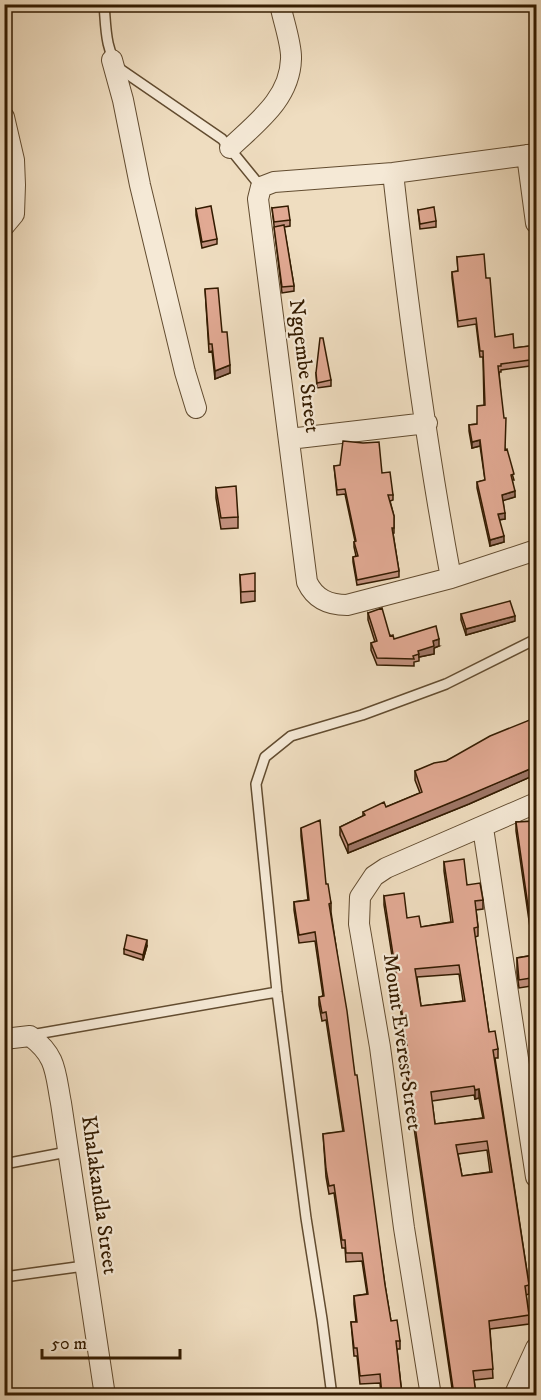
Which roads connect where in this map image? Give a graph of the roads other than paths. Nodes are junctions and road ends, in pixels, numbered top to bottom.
1 (104, 4) edge
2 (280, 4) edge
3 (112, 60) junction
4 (4, 117) edge
5 (230, 148) junction
6 (532, 154) edge
7 (393, 173) junction
8 (261, 187) junction
9 (537, 223) edge
10 (4, 226) edge
11 (196, 408) dead end
12 (427, 423) junction
13 (289, 439) junction
14 (537, 550) edge
15 (452, 578) junction
16 (537, 639) edge
17 (537, 804) edge
18 (483, 828) junction
19 (277, 992) junction
20 (30, 1036) junction
21 (4, 1039) edge
22 (67, 1152) junction
23 (4, 1164) edge
24 (537, 1177) edge
25 (84, 1266) junction
26 (4, 1277) edge
27 (537, 1348) edge
28 (102, 1395) edge
29 (332, 1395) edge
30 (431, 1395) edge
31 (514, 1395) edge

1 - 3 lane
2 - 5 street
3 - 5 lane
3 - 11 street
4 - 10 street
5 - 8 lane
6 - 7 street
6 - 9 street
7 - 8 street
7 - 12 street
8 - 13 street, Ngqembe Street
12 - 13 street
12 - 15 street
13 - 15 street, Ngqembe Street
14 - 15 street, Ngqembe Street
16 - 19 lane
17 - 18 street, Mount Everest Street
18 - 24 street
18 - 30 street, Mount Everest Street
19 - 20 lane
19 - 29 lane
20 - 21 street
20 - 22 street, Khalakandla Street
22 - 23 lane
22 - 25 street, Khalakandla Street
25 - 26 lane
25 - 28 street, Khalakandla Street
27 - 31 street

